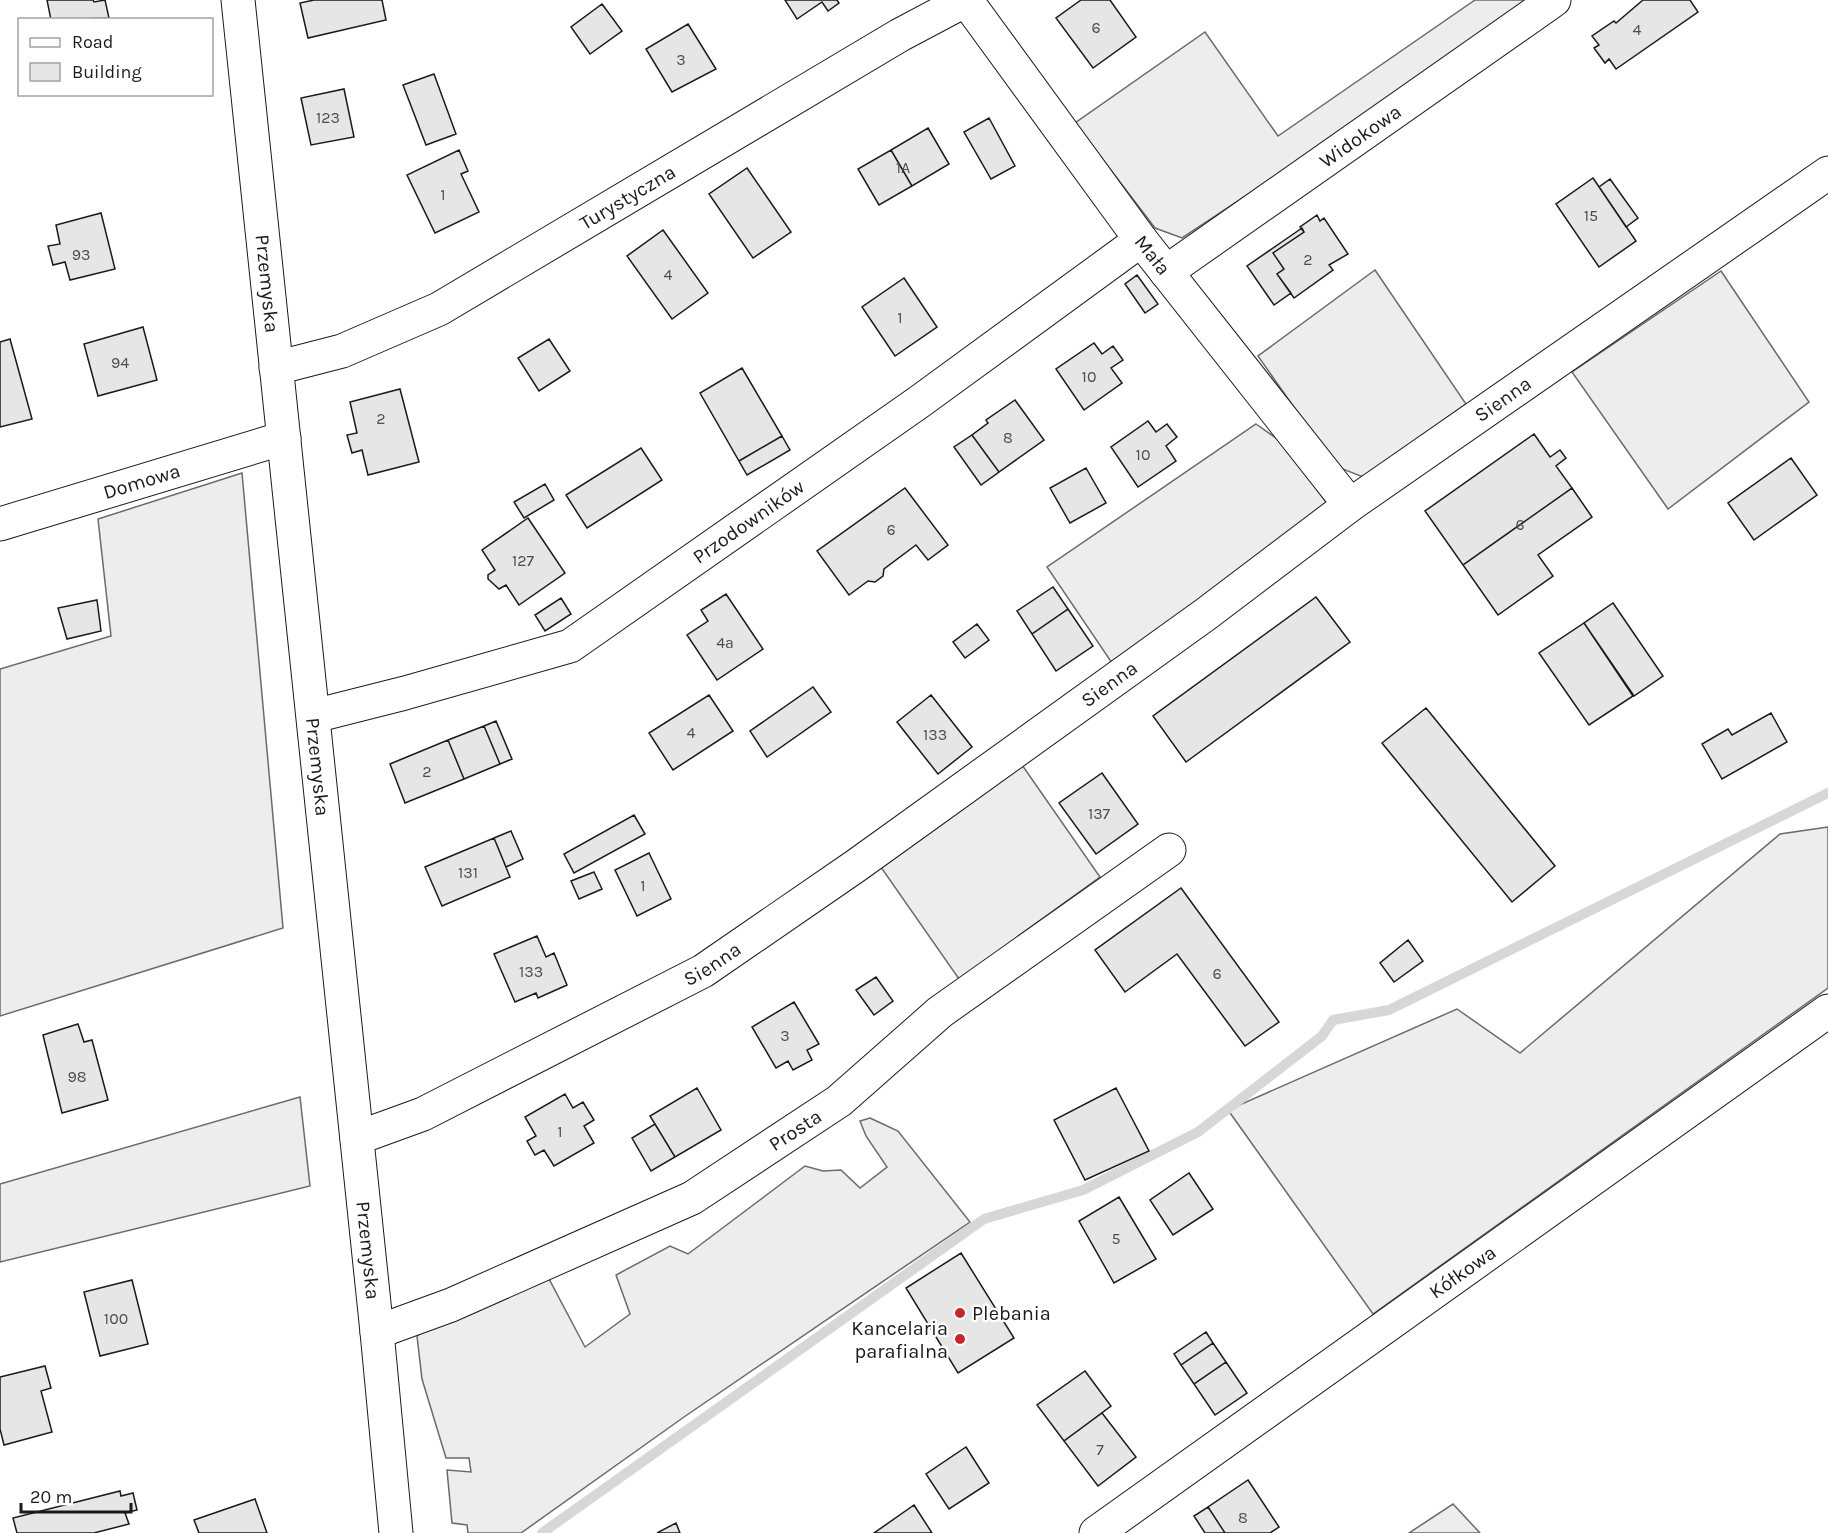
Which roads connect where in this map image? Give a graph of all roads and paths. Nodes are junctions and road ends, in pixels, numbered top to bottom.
1 (238, 0) edge
2 (966, 0) edge
3 (1554, 0) edge
4 (1828, 173) edge
5 (1141, 240) junction
6 (1166, 272) junction
7 (276, 368) junction
8 (284, 438) junction
9 (1350, 505) junction
10 (0, 524) edge
11 (314, 716) junction
12 (1169, 850) dead end
13 (1828, 1011) edge
14 (357, 1138) junction
15 (377, 1332) junction
16 (396, 1533) edge
17 (1096, 1533) edge

1 - 7 street, Przemyska
2 - 5 street, Mała
2 - 7 street, Turystyczna
3 - 6 street, Widokowa
4 - 9 street, Sienna
5 - 6 street, Mała
5 - 11 street, Przodowników
6 - 9 street, Mała
7 - 8 street, Przemyska
8 - 10 street, Domowa
8 - 11 street, Przemyska
9 - 14 street, Sienna
11 - 14 street, Przemyska
12 - 15 street, Prosta
13 - 17 street, Kółkowa
14 - 15 street, Przemyska
15 - 16 street, Przemyska

